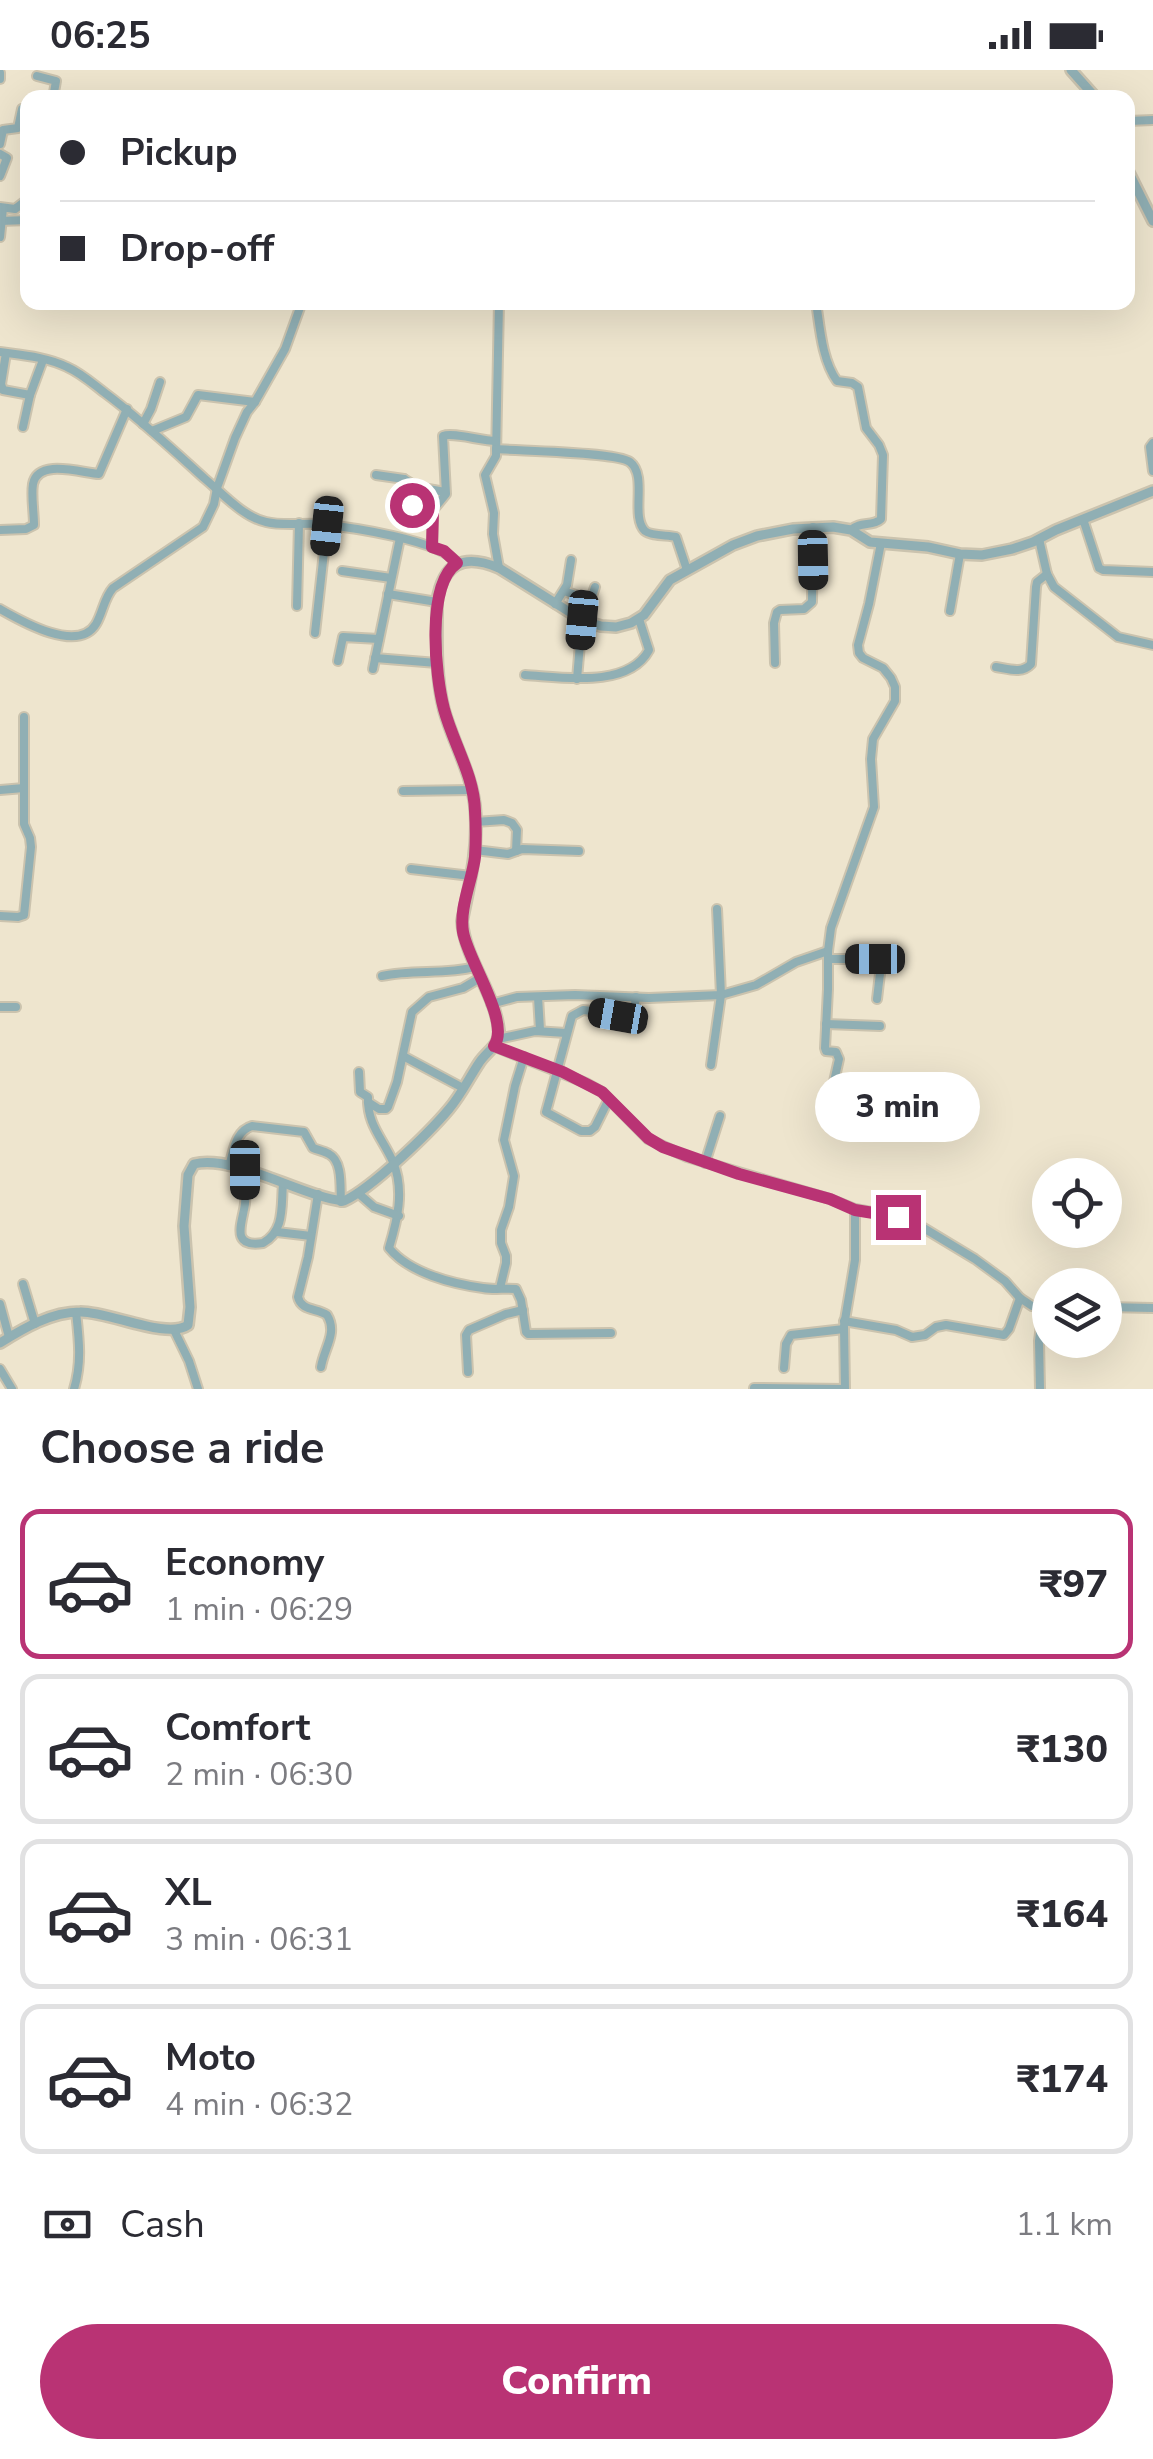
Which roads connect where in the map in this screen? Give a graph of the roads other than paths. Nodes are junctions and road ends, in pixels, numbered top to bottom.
1 (1072, 70) edge
2 (37, 76) dead end
3 (54, 90) edge
4 (1089, 90) edge
5 (20, 119) edge
6 (0, 144) edge
7 (0, 154) edge
8 (0, 176) edge
9 (1135, 184) edge
10 (1, 208) edge
11 (0, 221) edge
12 (1153, 221) edge
13 (0, 237) edge
14 (299, 310) edge
15 (499, 310) edge
16 (817, 310) edge
17 (3, 353) edge
18 (43, 360) junction
19 (160, 382) dead end
20 (30, 396) junction
21 (256, 402) junction
22 (126, 410) junction
23 (143, 424) junction
24 (24, 427) dead end
25 (152, 432) junction
26 (1153, 443) edge
27 (496, 445) junction
28 (1153, 472) edge
29 (376, 475) dead end
30 (404, 479) junction
31 (446, 492) junction
32 (1153, 492) edge
33 (222, 493) junction
34 (433, 510) junction
35 (1083, 520) junction
36 (299, 523) junction
37 (327, 526) junction
38 (813, 528) junction
39 (0, 530) edge
40 (851, 530) junction
41 (400, 538) junction
42 (1040, 539) junction
43 (880, 543) junction
44 (432, 547) junction
45 (960, 554) junction
46 (571, 560) dead end
47 (457, 563) junction
48 (499, 568) junction
49 (342, 570) dead end
50 (686, 570) junction
51 (1153, 572) edge
52 (1047, 574) junction
53 (391, 578) junction
54 (594, 588) dead end
55 (564, 590) junction
56 (388, 594) junction
57 (590, 600) junction
58 (437, 602) junction
59 (555, 604) junction
60 (297, 606) dead end
61 (0, 609) edge
62 (950, 611) dead end
63 (638, 619) junction
64 (583, 620) junction
65 (315, 633) dead end
66 (379, 639) junction
67 (1153, 645) edge
68 (376, 658) junction
69 (338, 661) dead end
70 (437, 662) junction
71 (775, 663) dead end
72 (996, 667) dead end
73 (373, 669) dead end
74 (525, 675) dead end
75 (577, 679) junction
76 (24, 716) dead end
77 (24, 788) junction
78 (0, 790) edge
79 (472, 790) junction
80 (402, 791) dead end
81 (475, 822) junction
82 (475, 850) junction
83 (516, 851) junction
84 (579, 851) dead end
85 (411, 869) dead end
86 (472, 876) junction
87 (717, 909) dead end
88 (0, 916) edge
89 (828, 955) junction
90 (475, 967) junction
91 (382, 976) dead end
92 (480, 978) junction
93 (575, 995) junction
94 (721, 996) junction
95 (538, 997) junction
96 (636, 997) junction
97 (877, 999) dead end
98 (491, 1004) junction
99 (0, 1006) edge
100 (16, 1007) dead end
101 (577, 1012) junction
102 (826, 1024) junction
103 (880, 1026) dead end
104 (540, 1030) junction
105 (566, 1033) junction
106 (496, 1042) junction
107 (403, 1056) junction
108 (524, 1057) junction
109 (711, 1065) dead end
110 (558, 1070) junction
111 (359, 1072) dead end
112 (463, 1088) junction
113 (609, 1098) junction
114 (368, 1102) junction
115 (829, 1104) dead end
116 (720, 1116) dead end
117 (393, 1163) junction
118 (705, 1163) junction
119 (229, 1166) junction
120 (245, 1170) junction
121 (283, 1184) junction
122 (318, 1194) junction
123 (358, 1194) junction
124 (341, 1202) junction
125 (855, 1210) junction
126 (399, 1216) junction
127 (277, 1232) junction
128 (311, 1236) junction
129 (24, 1284) dead end
130 (500, 1288) junction
131 (1020, 1298) junction
132 (0, 1304) edge
133 (1032, 1306) edge
134 (1122, 1307) edge
135 (1153, 1308) edge
136 (523, 1310) junction
137 (76, 1312) junction
138 (34, 1324) junction
139 (844, 1325) junction
140 (174, 1330) junction
141 (610, 1333) dead end
142 (4, 1340) edge
143 (1040, 1358) edge
144 (320, 1367) dead end
145 (0, 1368) edge
146 (784, 1368) dead end
147 (468, 1372) dead end
148 (754, 1388) edge
149 (12, 1389) edge
150 (74, 1389) edge
151 (198, 1389) edge
152 (1040, 1389) edge

1 - 4 street
2 - 3 street
5 - 6 street
7 - 8 street
9 - 12 street
10 - 11 street
11 - 13 street
14 - 21 street
15 - 27 street
16 - 40 street
17 - 18 street
17 - 20 street
18 - 20 street
18 - 22 street
19 - 23 street
20 - 24 street
21 - 25 street
21 - 33 street
22 - 23 street
22 - 39 street
23 - 25 street
25 - 33 street
26 - 28 street
27 - 31 street
27 - 48 street
27 - 50 street
29 - 30 street
30 - 31 street
30 - 34 street
31 - 34 street
32 - 35 street
33 - 36 street
33 - 61 street
34 - 44 street
35 - 42 street
35 - 51 street
36 - 37 street
36 - 60 street
37 - 41 street
37 - 65 street
38 - 40 street
38 - 50 street
38 - 71 street
40 - 43 street
41 - 44 street
41 - 53 street
42 - 45 street
42 - 52 street
43 - 45 street
43 - 89 street
44 - 47 street
45 - 62 street
46 - 55 street
47 - 48 street
47 - 58 street
48 - 59 street
49 - 53 street
50 - 63 street
52 - 67 street
52 - 72 street
53 - 56 street
54 - 57 street
55 - 57 street
55 - 59 street
56 - 58 street
56 - 66 street
57 - 64 street
58 - 70 street
59 - 64 street
63 - 64 street
63 - 75 street
64 - 75 street
66 - 68 street
66 - 69 street
68 - 70 street
68 - 73 street
70 - 79 street
74 - 75 street
76 - 77 street
77 - 78 street
77 - 88 street
79 - 80 street
79 - 81 street
81 - 82 street
81 - 83 street
82 - 83 street
82 - 86 street
83 - 84 street
85 - 86 street
86 - 90 street
87 - 94 street
89 - 94 street
89 - 97 street
89 - 102 street
90 - 91 street
90 - 92 street
92 - 98 street
92 - 107 street
93 - 95 street
93 - 96 street
93 - 101 street
94 - 96 street
94 - 109 street
95 - 98 street
95 - 104 street
96 - 101 street
98 - 106 street
99 - 100 street
101 - 105 street
102 - 103 street
102 - 115 street
104 - 105 street
104 - 106 street
105 - 110 street
106 - 108 street
106 - 112 street
107 - 112 street
107 - 114 street
108 - 110 street
108 - 130 street
110 - 113 street
110 - 113 street
111 - 114 street
112 - 117 street
113 - 118 street
114 - 117 street
116 - 118 street
117 - 123 street
117 - 126 street
118 - 125 street
119 - 120 street
119 - 124 street
119 - 140 street
120 - 121 street
120 - 127 street
121 - 122 street
121 - 127 street
122 - 124 street
122 - 128 street
123 - 124 street
123 - 126 street
125 - 131 street
125 - 139 street
126 - 130 street
127 - 128 street
128 - 144 street
129 - 138 street
130 - 136 street
131 - 133 street
131 - 139 street
132 - 142 street
134 - 135 street
136 - 141 street
136 - 147 street
137 - 138 street
137 - 140 street
137 - 150 street
138 - 142 street
139 - 146 street
139 - 148 street
140 - 151 street
143 - 152 street
145 - 149 street

